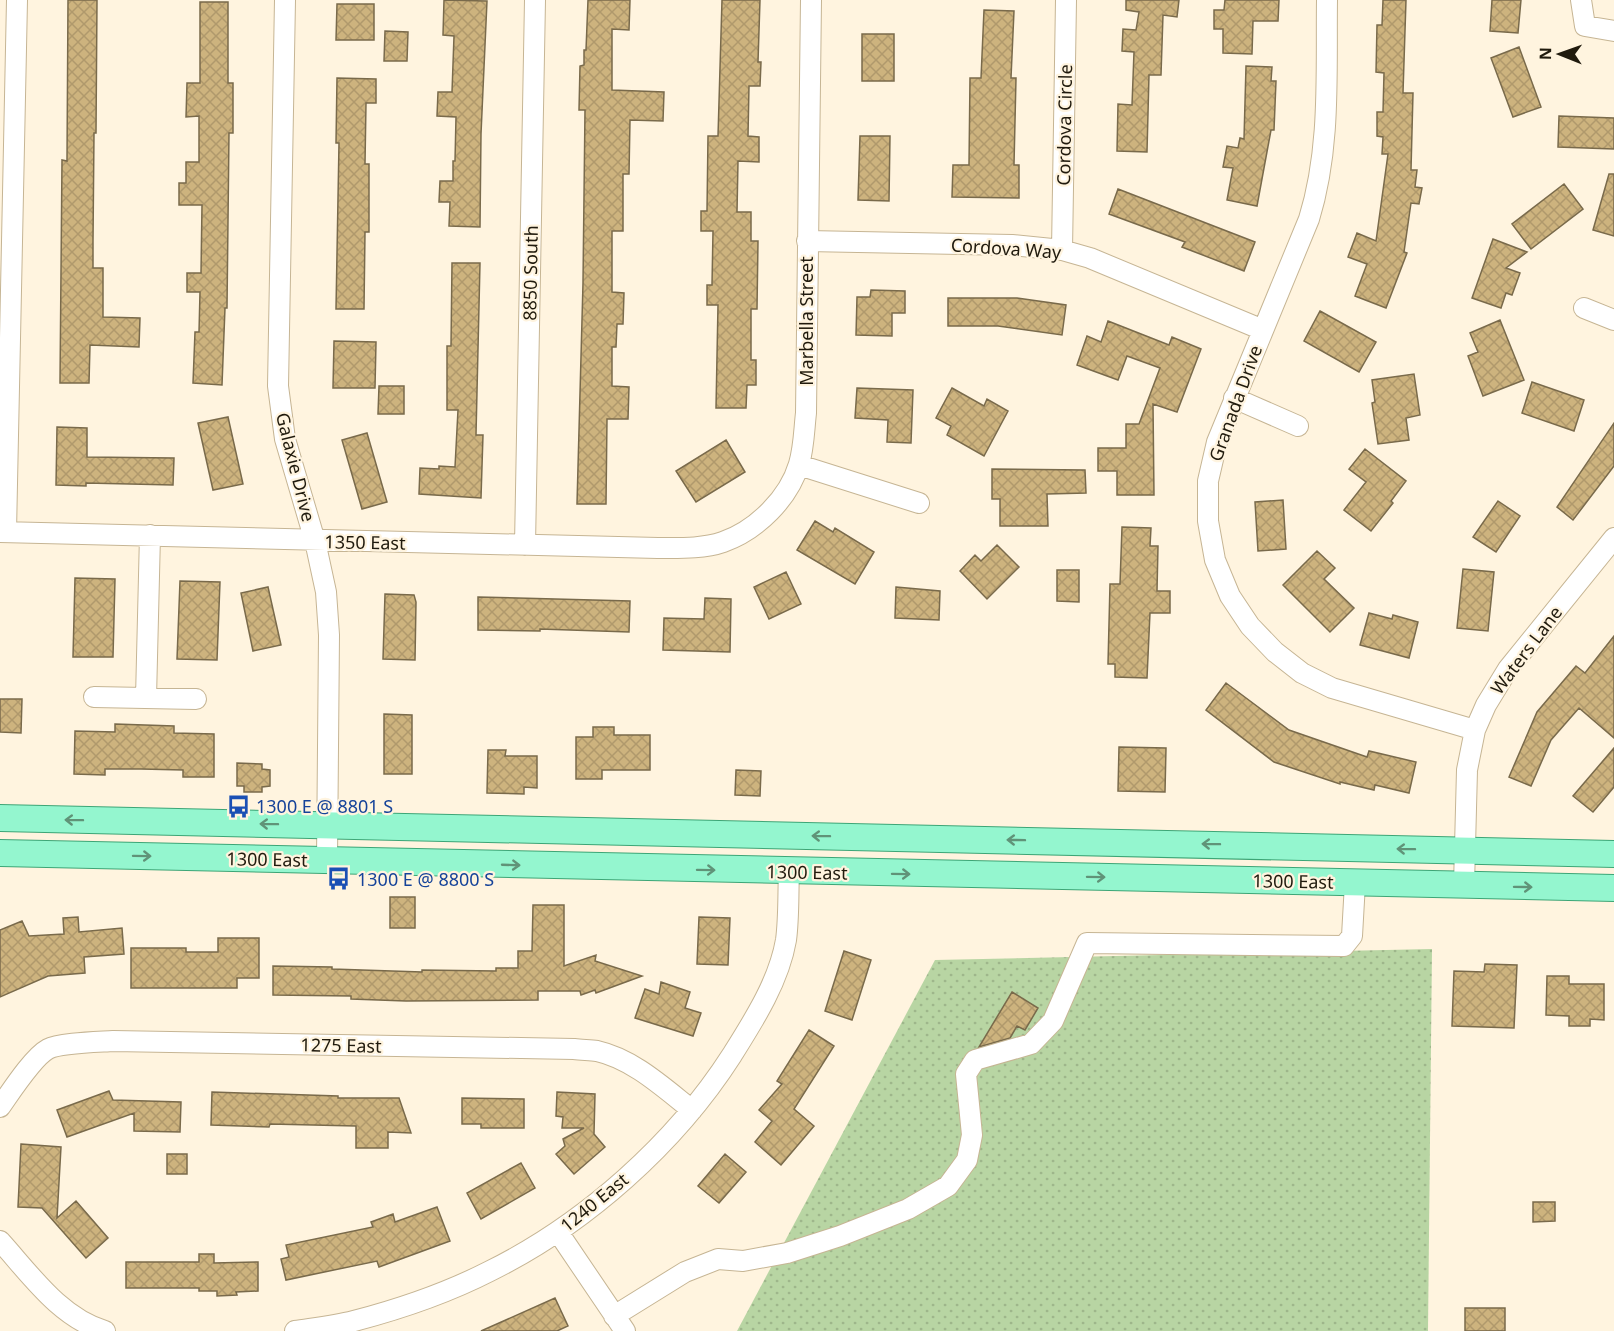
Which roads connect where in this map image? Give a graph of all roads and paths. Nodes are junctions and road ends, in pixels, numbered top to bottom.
1 (17, 0) edge
2 (285, 0) edge
3 (535, 0) edge
4 (811, 0) edge
5 (1066, 0) edge
6 (1327, 0) edge
7 (1581, 0) edge
8 (1614, 31) edge
9 (807, 241) junction
10 (1062, 250) junction
11 (1584, 308) dead end
12 (1614, 320) edge
13 (1263, 330) junction
14 (1234, 398) junction
15 (1298, 426) dead end
16 (798, 465) junction
17 (919, 503) dead end
18 (3, 532) edge
19 (150, 535) junction
20 (1614, 538) edge
21 (315, 541) junction
22 (525, 545) junction
23 (658, 548) joint
24 (94, 697) dead end
25 (146, 698) junction
26 (196, 699) dead end
27 (1475, 730) junction
28 (0, 818) edge
29 (327, 826) junction
30 (1464, 850) junction
31 (0, 853) edge
32 (1614, 854) edge
33 (327, 860) junction
34 (789, 872) junction
35 (1355, 883) junction
36 (1464, 885) junction
37 (1614, 888) edge
38 (0, 1107) edge
39 (692, 1110) junction
40 (558, 1232) junction
41 (0, 1241) edge
42 (620, 1323) edge
43 (105, 1331) edge
44 (295, 1331) edge

1 - 18 street
2 - 21 street, Galaxie Drive
3 - 22 street, 8850 South
4 - 9 street, Marbella Street
5 - 10 street, Cordova Circle
6 - 13 street, Granada Drive
7 - 8 street
9 - 10 street, Cordova Way
9 - 16 street, Marbella Street
10 - 13 street, Cordova Way
11 - 12 street
13 - 14 street, Granada Drive
14 - 15 street
14 - 27 street, Granada Drive
16 - 17 street
16 - 23 street, Marbella Street
18 - 19 street, 1350 East
19 - 21 street, 1350 East
19 - 25 street
20 - 27 street, Waters Lane
21 - 22 street, 1350 East
21 - 29 street, Galaxie Drive
22 - 23 street, 1350 East
24 - 25 street
25 - 26 street
27 - 30 street, Waters Lane
29 -> 28 main road, 1300 East
30 -> 29 main road, 1300 East
29 - 33 street, Galaxie Drive
30 - 32 main road, 1300 East
30 - 36 street, Waters Lane
31 -> 33 main road, 1300 East
33 -> 34 main road, 1300 East
34 -> 35 main road, 1300 East
34 - 39 street, 1240 East
35 - 36 main road, 1300 East
35 - 42 street
36 -> 37 main road, 1300 East
38 - 39 street, 1275 East
39 - 40 street, 1240 East
40 - 42 street
40 - 44 street, 1240 East
41 - 43 street

